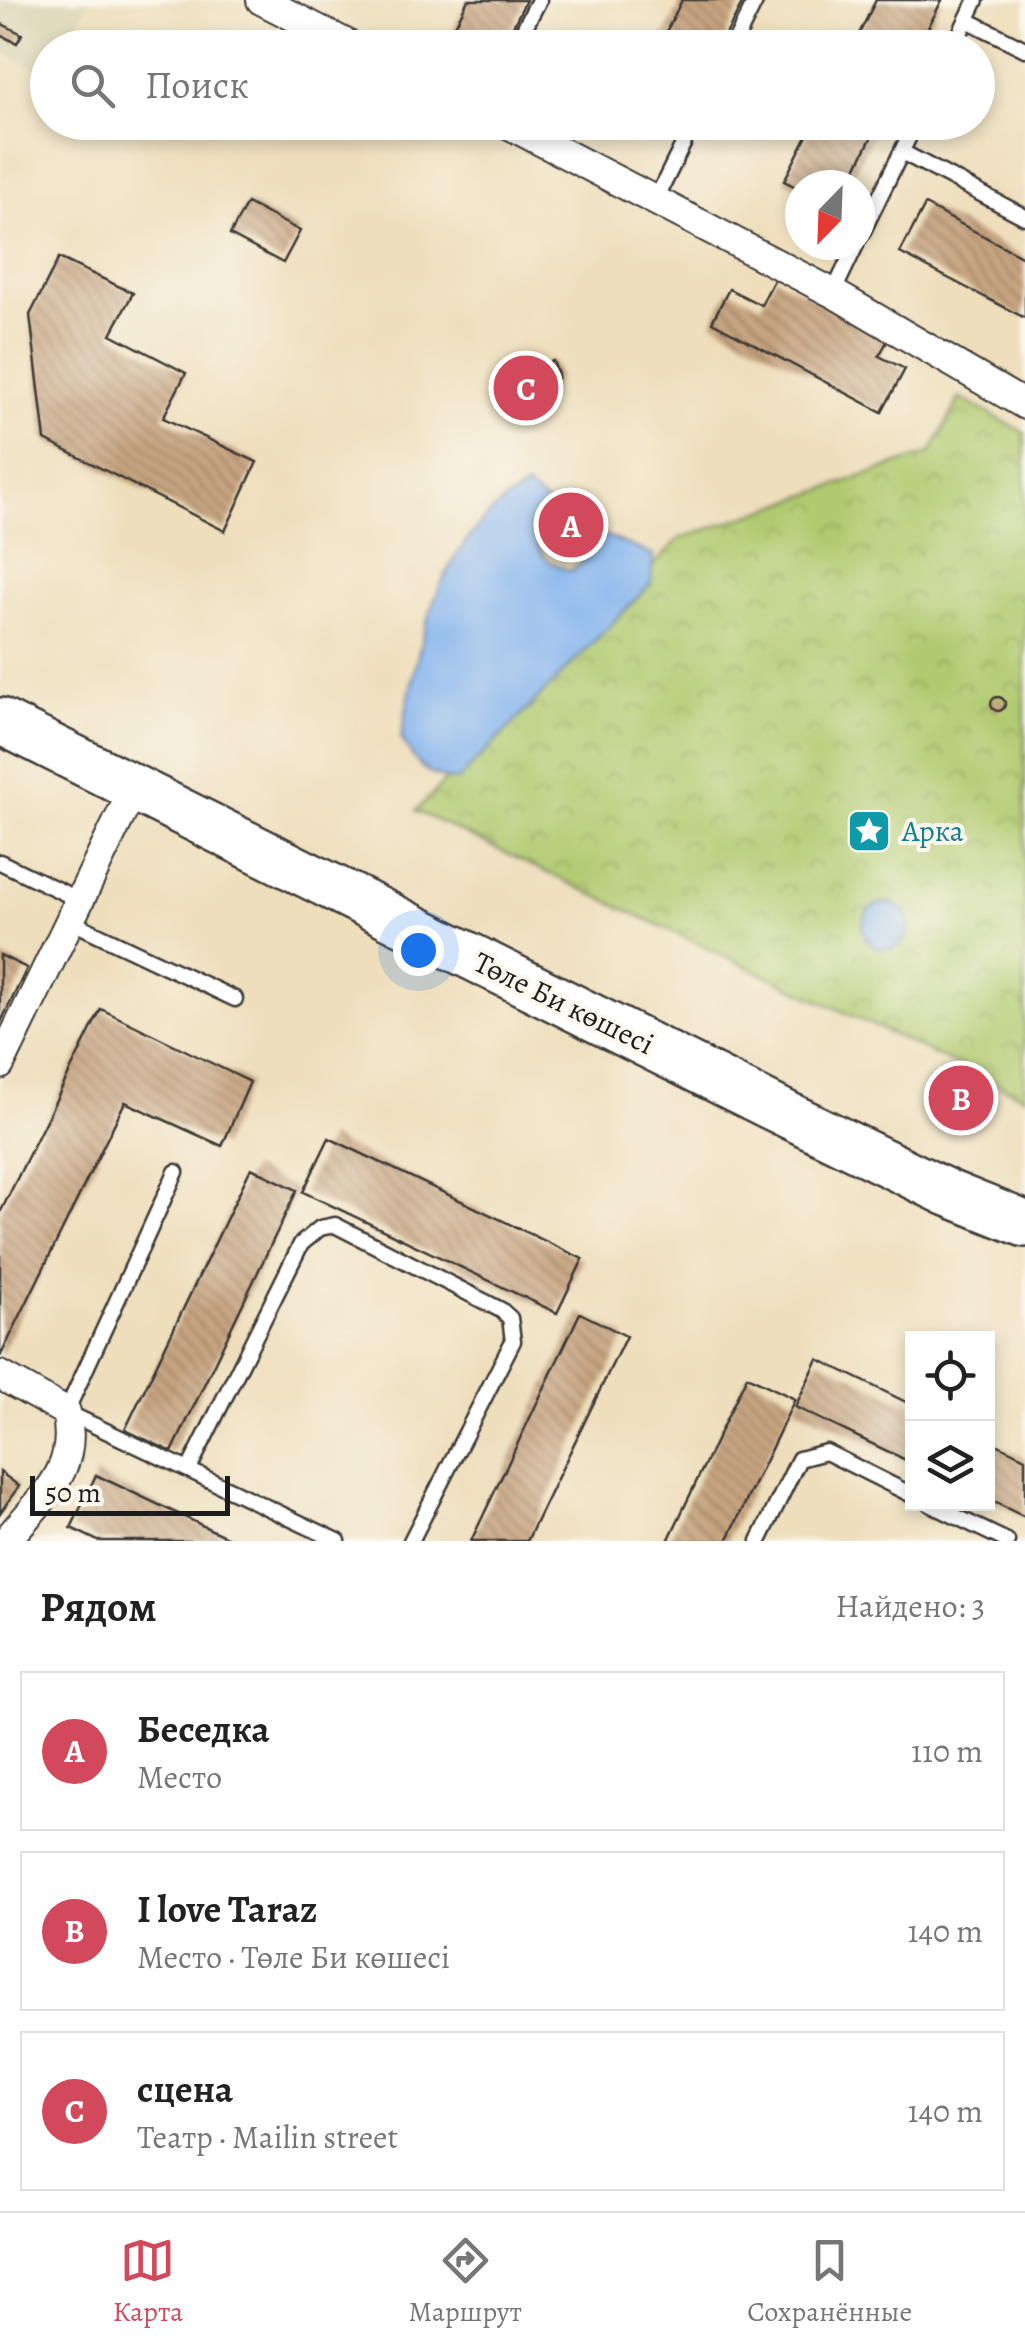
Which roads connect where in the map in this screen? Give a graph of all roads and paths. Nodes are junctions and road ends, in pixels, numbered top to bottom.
1 (261, 0) edge
2 (539, 0) edge
3 (756, 0) edge
4 (976, 0) edge
5 (967, 20) junction
6 (320, 30) edge
7 (523, 30) edge
8 (741, 30) edge
9 (962, 30) edge
10 (987, 30) edge
11 (995, 34) edge
12 (1025, 49) edge
13 (538, 140) edge
14 (685, 140) edge
15 (908, 140) edge
16 (902, 152) junction
17 (655, 201) junction
18 (875, 207) edge
19 (1025, 216) edge
20 (849, 260) edge
21 (833, 293) junction
22 (1025, 404) edge
23 (0, 721) edge
24 (134, 788) junction
25 (0, 862) edge
26 (72, 909) junction
27 (235, 999) dead end
28 (0, 1064) edge
29 (176, 1172) dead end
30 (1025, 1224) edge
31 (0, 1375) edge
32 (66, 1412) junction
33 (190, 1468) junction
34 (905, 1492) edge
35 (945, 1511) edge
36 (6, 1541) edge
37 (338, 1541) edge
38 (412, 1541) edge
39 (759, 1541) edge
40 (1007, 1541) edge

1 - 6 street
2 - 7 lane
3 - 8 lane
4 - 5 lane
5 - 9 lane
5 - 10 lane
11 - 12 lane
13 - 17 street
14 - 17 lane
15 - 16 lane
16 - 18 lane
16 - 19 lane
17 - 21 street
20 - 21 lane
21 - 22 street
23 - 24 main road, Төле Би көшесі
24 - 26 street
24 - 30 main road, Төле Би көшесі
25 - 26 lane
26 - 27 lane
26 - 28 street
29 - 32 lane
31 - 32 street
32 - 33 lane
32 - 36 street
33 - 37 lane
33 - 38 lane
34 - 39 lane
35 - 40 lane

